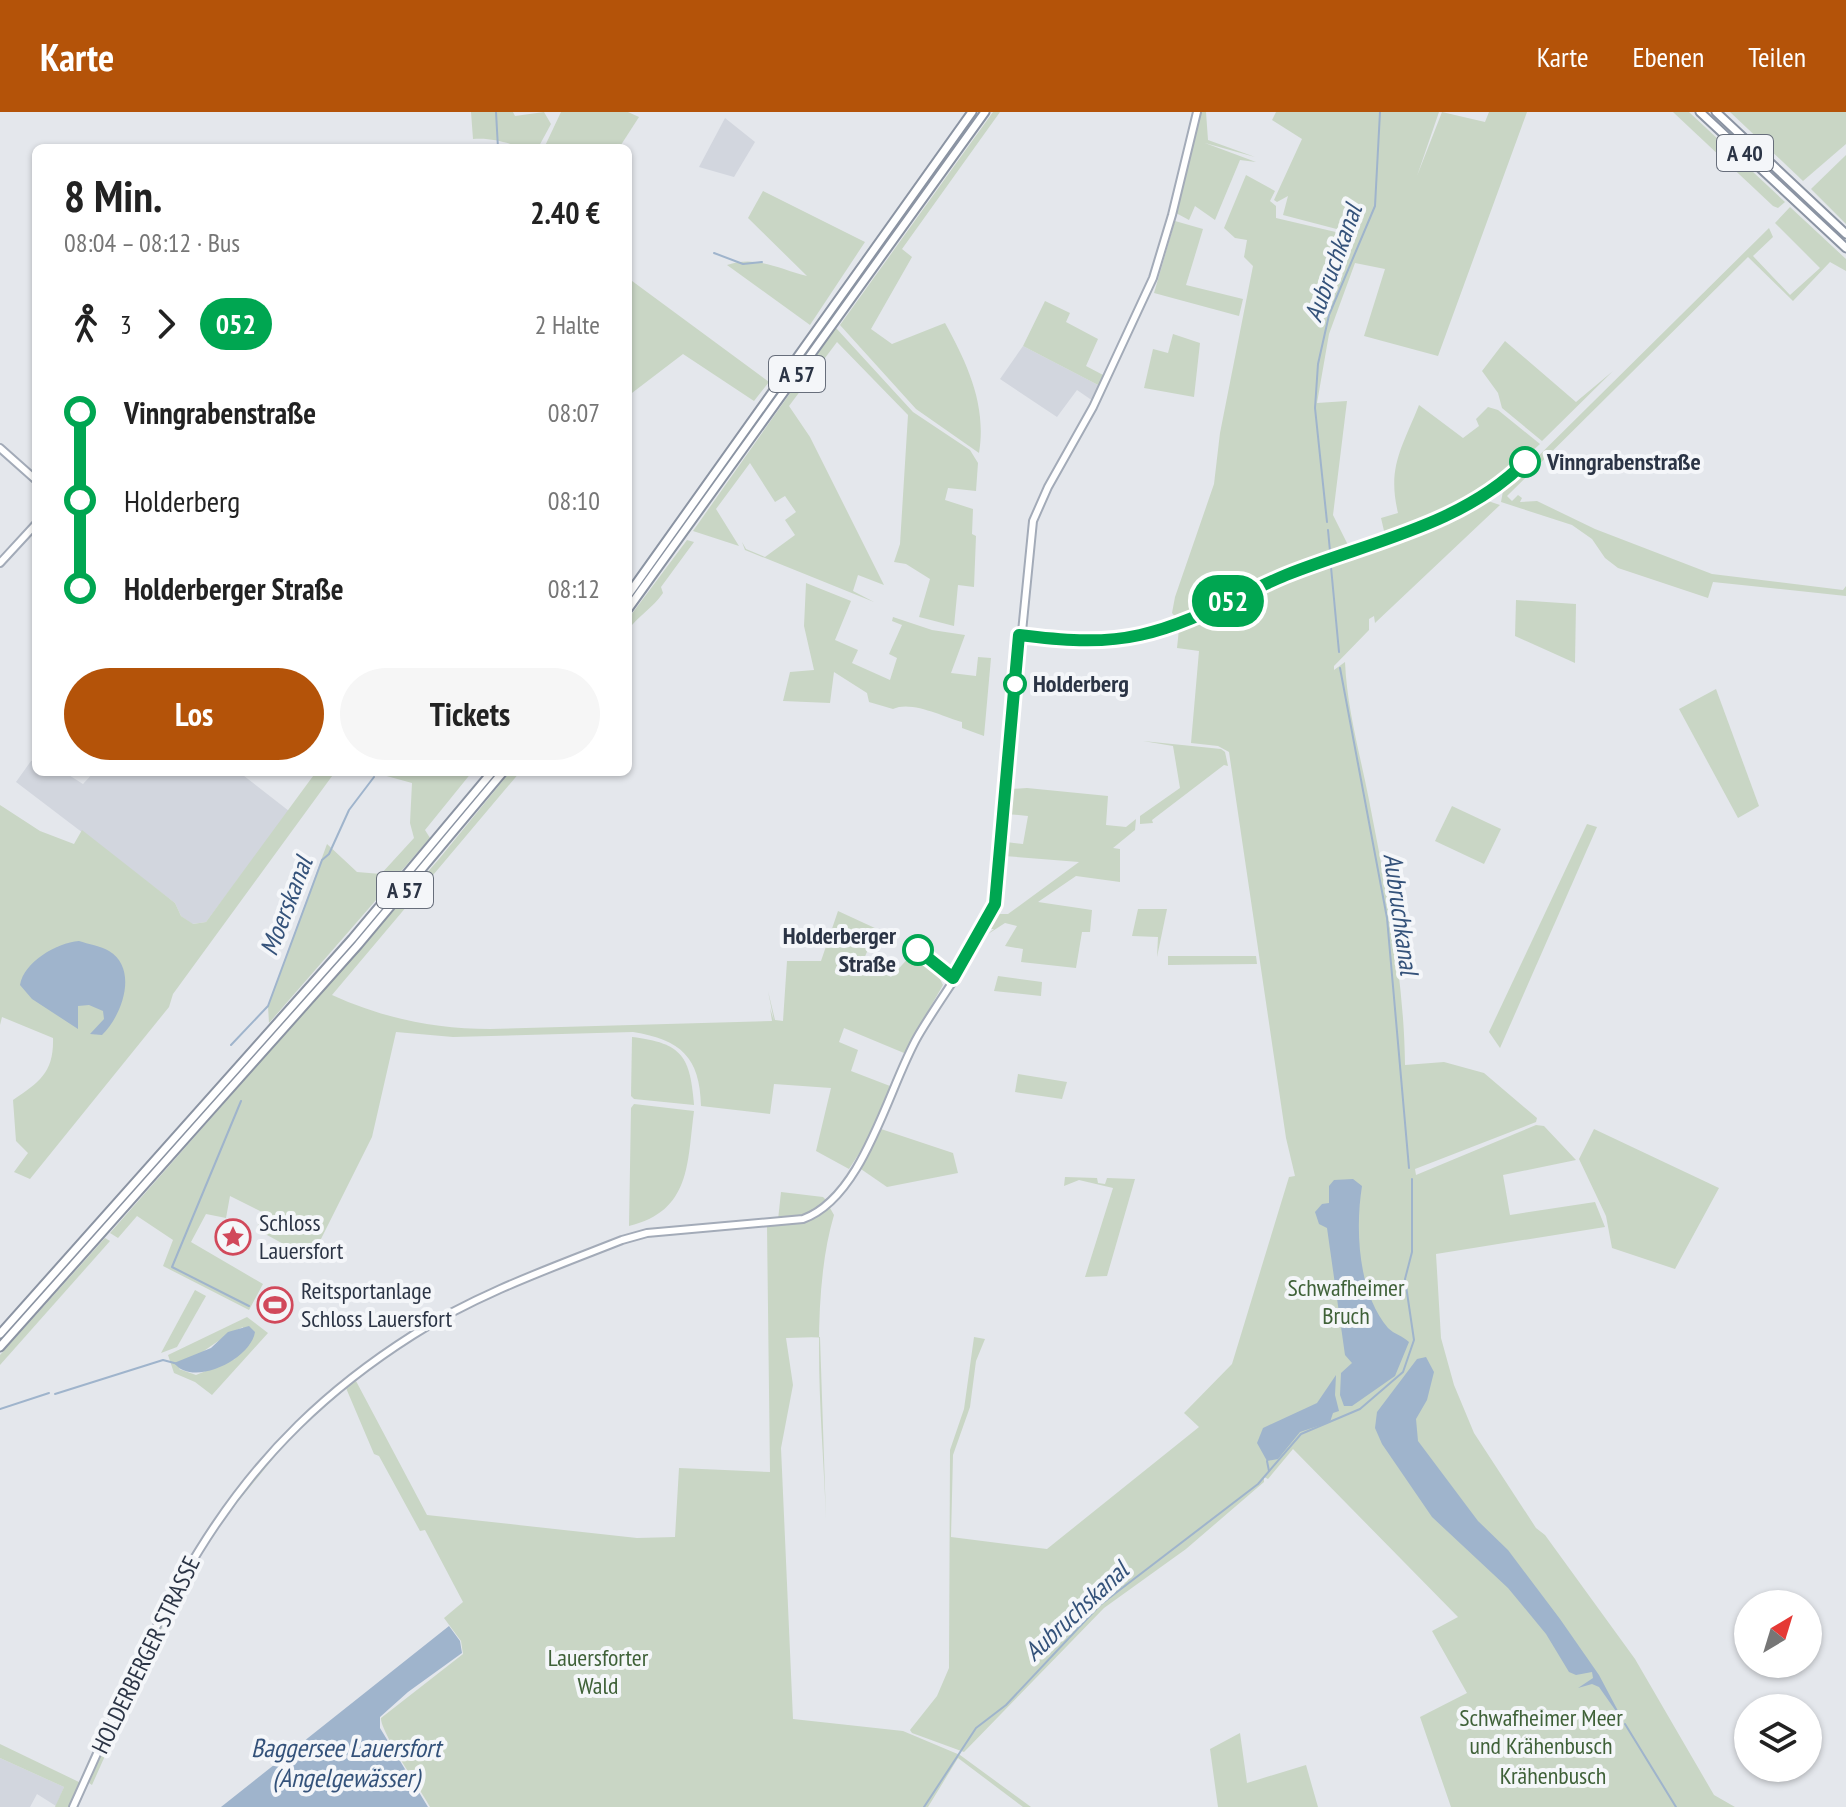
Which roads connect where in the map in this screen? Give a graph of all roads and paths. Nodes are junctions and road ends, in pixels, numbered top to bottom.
1 (972, 112) edge
2 (985, 112) edge
3 (1197, 112) edge
4 (1700, 112) edge
5 (1716, 112) edge
6 (1846, 234) edge
7 (1846, 248) edge
8 (0, 448) edge
9 (32, 476) edge
10 (683, 527) junction
11 (32, 528) edge
12 (674, 540) junction
13 (0, 563) edge
14 (632, 590) edge
15 (632, 603) edge
16 (489, 776) edge
17 (500, 776) edge
18 (104, 1224) junction
19 (95, 1234) junction
20 (0, 1334) edge
21 (0, 1347) edge
22 (73, 1807) edge

1 - 10 highway, A 57
2 - 10 highway, A 57
3 - 22 main road, HOLDERBERGER STRASSE
4 - 7 highway, A 40
5 - 6 highway, A 40
8 - 9 main road
10 - 12 highway, A 57
11 - 13 main road
12 - 14 highway, A 57
12 - 15 highway, A 57
16 - 18 highway, A 57
17 - 18 highway, A 57
18 - 19 highway, A 57
19 - 20 highway, A 57
19 - 21 highway, A 57

